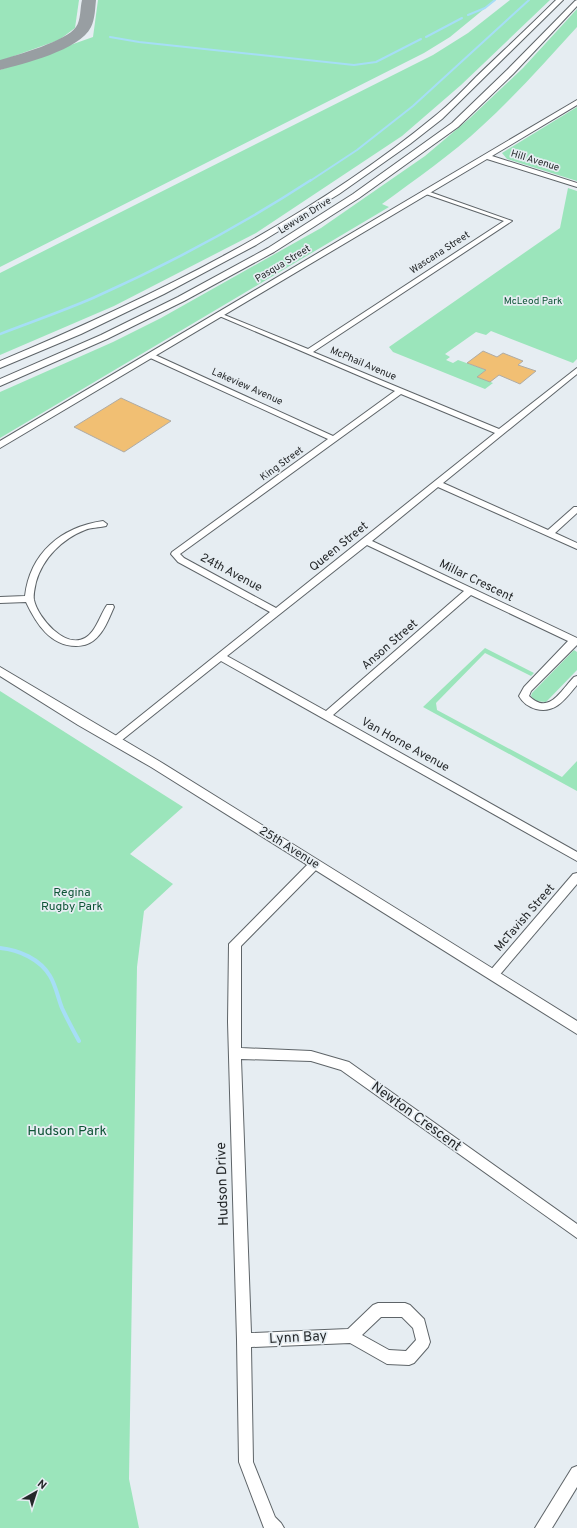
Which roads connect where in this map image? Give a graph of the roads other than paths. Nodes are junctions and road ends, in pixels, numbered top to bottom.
1 (560, 0) edge
2 (577, 2) edge
3 (577, 102) edge
4 (486, 156) junction
5 (577, 185) edge
6 (424, 192) junction
7 (220, 315) junction
8 (308, 352) junction
9 (150, 356) junction
10 (0, 365) edge
11 (577, 370) edge
12 (0, 383) edge
13 (400, 390) junction
14 (499, 432) junction
15 (334, 439) junction
16 (0, 445) edge
17 (437, 483) junction
18 (577, 509) edge
19 (103, 524) dead end
20 (549, 534) junction
21 (366, 541) junction
22 (577, 546) edge
23 (175, 554) joint
24 (470, 591) junction
25 (29, 599) junction
26 (0, 600) edge
27 (110, 607) dead end
28 (277, 612) junction
29 (575, 641) edge
30 (220, 656) junction
31 (0, 671) edge
32 (577, 679) edge
33 (326, 716) junction
34 (114, 741) junction
35 (577, 857) edge
36 (315, 864) junction
37 (577, 877) edge
38 (493, 975) junction
39 (577, 1028) edge
40 (235, 1053) junction
41 (577, 1232) edge
42 (351, 1336) junction
43 (244, 1340) junction
44 (577, 1473) edge
45 (276, 1528) edge
46 (543, 1528) edge

1 - 10 main road, Lewvan Drive
2 - 12 main road, Lewvan Drive
3 - 4 street, Pasqua Street
4 - 5 street, Hill Avenue
4 - 6 street, Pasqua Street
6 - 7 street, Pasqua Street
6 - 8 street, Wascana Street
7 - 8 street, McPhail Avenue
7 - 9 street, Pasqua Street
8 - 13 street, McPhail Avenue
9 - 15 street, Lakeview Avenue
9 - 16 street, Pasqua Street
11 - 14 street, Queen Street
13 - 14 street, McPhail Avenue
13 - 15 street, King Street
14 - 17 street, Queen Street
15 - 23 street, King Street
17 - 20 street
17 - 21 street, Queen Street
18 - 20 street
19 - 25 street
20 - 22 street
21 - 24 street, Millar Crescent
21 - 28 street, Queen Street
23 - 28 street, 24th Avenue
24 - 29 street, Millar Crescent
24 - 33 street, Anson Street
25 - 26 street
25 - 27 street
28 - 30 street, Queen Street
29 - 32 street
30 - 33 street, Van Horne Avenue
30 - 34 street, Queen Street
31 - 34 street, 25th Avenue
33 - 35 street, Van Horne Avenue
34 - 36 street, 25th Avenue
36 - 38 street, 25th Avenue
36 - 40 street, Hudson Drive
37 - 38 street, McTavish Street
38 - 39 street, 25th Avenue
40 - 41 street, Newton Crescent
40 - 43 street, Hudson Drive
42 - 42 street
42 - 43 street, Lynn Bay
43 - 45 street, Hudson Drive
44 - 46 street

